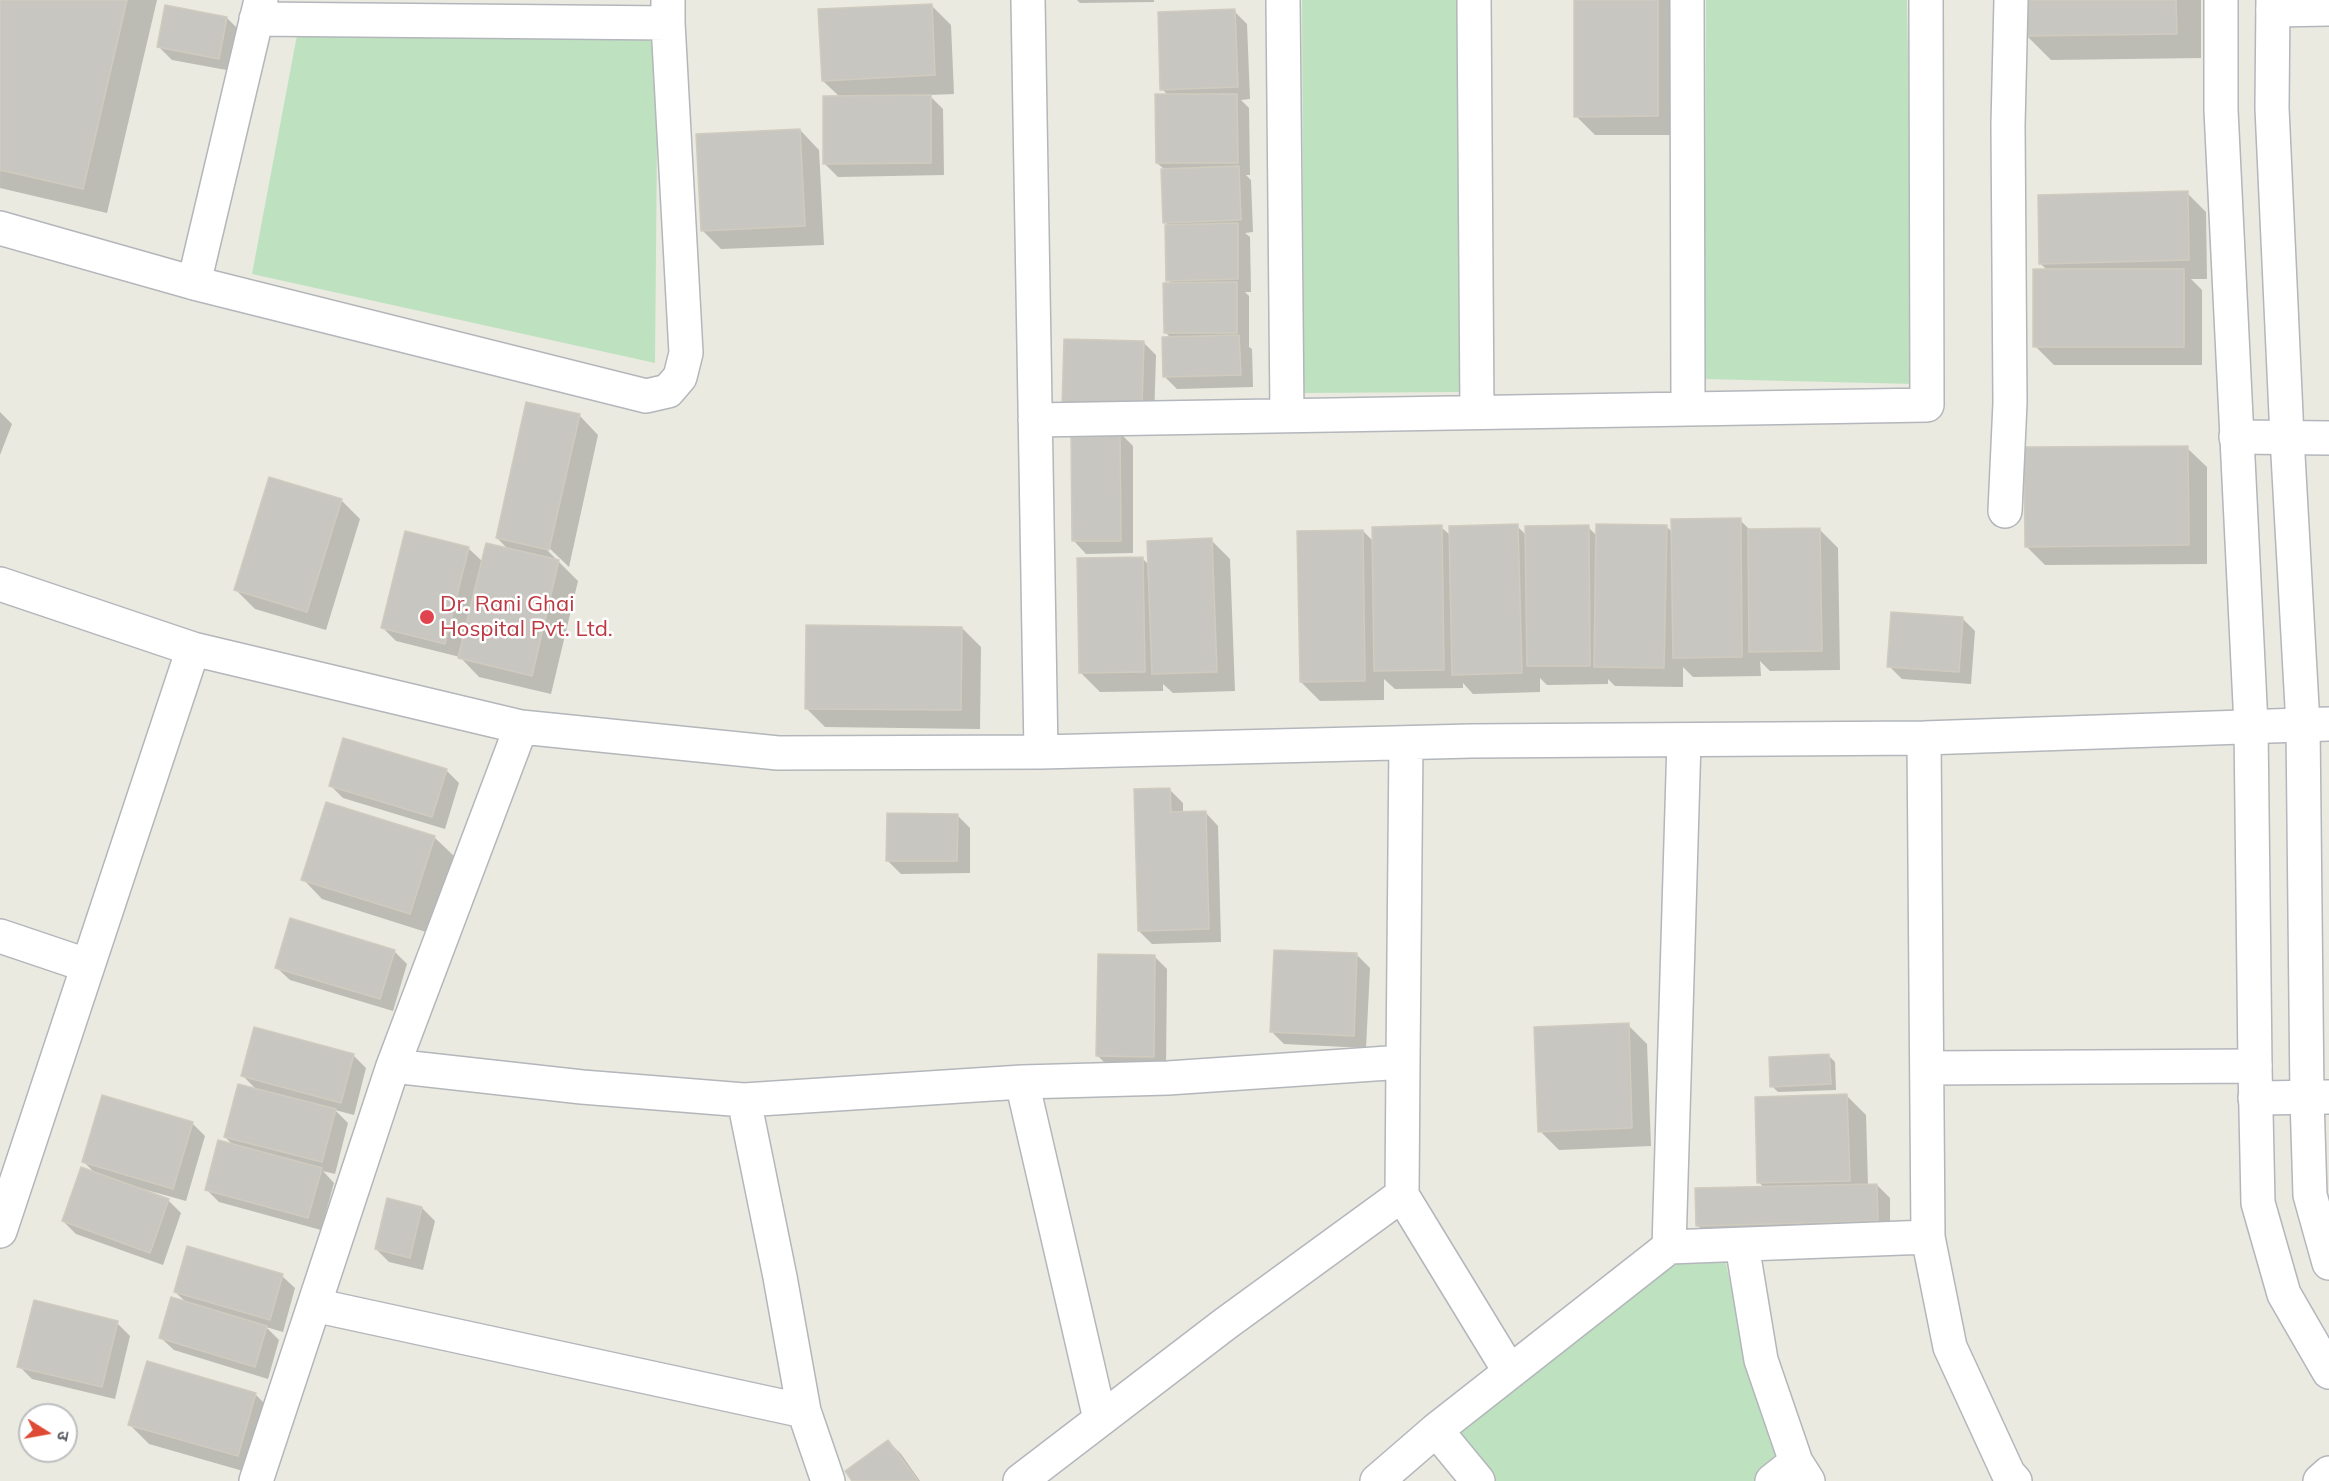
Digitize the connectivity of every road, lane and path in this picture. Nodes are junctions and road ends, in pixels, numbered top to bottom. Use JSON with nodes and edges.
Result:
{"nodes":[{"id":1,"x":1028,"y":0,"type":"edge"},
{"id":2,"x":1283,"y":0,"type":"edge"},
{"id":3,"x":1474,"y":0,"type":"edge"},
{"id":4,"x":1687,"y":0,"type":"edge"},
{"id":5,"x":1926,"y":0,"type":"edge"},
{"id":6,"x":2011,"y":0,"type":"edge"},
{"id":7,"x":2221,"y":0,"type":"edge"},
{"id":8,"x":2273,"y":5,"type":"edge"},
{"id":9,"x":259,"y":9,"type":"edge"},
{"id":10,"x":2329,"y":9,"type":"edge"},
{"id":11,"x":668,"y":12,"type":"edge"},
{"id":12,"x":0,"y":228,"type":"edge"},
{"id":13,"x":194,"y":283,"type":"junction"},
{"id":14,"x":1688,"y":408,"type":"junction"},
{"id":15,"x":1477,"y":412,"type":"junction"},
{"id":16,"x":1287,"y":415,"type":"junction"},
{"id":17,"x":1035,"y":420,"type":"junction"},
{"id":18,"x":2236,"y":437,"type":"junction"},
{"id":19,"x":2287,"y":437,"type":"junction"},
{"id":20,"x":2329,"y":438,"type":"edge"},
{"id":21,"x":2005,"y":511,"type":"dead end"},
{"id":22,"x":0,"y":584,"type":"edge"},
{"id":23,"x":193,"y":649,"type":"junction"},
{"id":24,"x":2316,"y":724,"type":"edge"},
{"id":25,"x":2251,"y":725,"type":"junction"},
{"id":26,"x":520,"y":727,"type":"junction"},
{"id":27,"x":1924,"y":738,"type":"junction"},
{"id":28,"x":1684,"y":740,"type":"junction"},
{"id":29,"x":1406,"y":743,"type":"junction"},
{"id":30,"x":1041,"y":752,"type":"junction"},
{"id":31,"x":0,"y":936,"type":"edge"},
{"id":32,"x":86,"y":965,"type":"junction"},
{"id":33,"x":1403,"y":1062,"type":"junction"},
{"id":34,"x":393,"y":1066,"type":"junction"},
{"id":35,"x":1927,"y":1068,"type":"junction"},
{"id":36,"x":1022,"y":1082,"type":"junction"},
{"id":37,"x":2255,"y":1082,"type":"junction"},
{"id":38,"x":2318,"y":1098,"type":"edge"},
{"id":39,"x":744,"y":1100,"type":"junction"},
{"id":40,"x":1402,"y":1195,"type":"junction"},
{"id":41,"x":0,"y":1231,"type":"edge"},
{"id":42,"x":1928,"y":1237,"type":"junction"},
{"id":43,"x":1742,"y":1245,"type":"junction"},
{"id":44,"x":1669,"y":1247,"type":"junction"},
{"id":45,"x":2329,"y":1263,"type":"edge"},
{"id":46,"x":314,"y":1305,"type":"junction"},
{"id":47,"x":1510,"y":1372,"type":"junction"},
{"id":48,"x":2329,"y":1372,"type":"edge"},
{"id":49,"x":804,"y":1411,"type":"junction"},
{"id":50,"x":1100,"y":1419,"type":"junction"},
{"id":51,"x":1436,"y":1430,"type":"junction"},
{"id":52,"x":2329,"y":1473,"type":"edge"},
{"id":53,"x":1792,"y":1474,"type":"edge"},
{"id":54,"x":256,"y":1481,"type":"edge"},
{"id":55,"x":828,"y":1481,"type":"edge"},
{"id":56,"x":1020,"y":1481,"type":"edge"},
{"id":57,"x":1377,"y":1481,"type":"edge"},
{"id":58,"x":1478,"y":1481,"type":"edge"},
{"id":59,"x":2014,"y":1481,"type":"edge"},
{"id":60,"x":2319,"y":1481,"type":"edge"}],
"edges":[{"from":1,"to":17,"type":"street"},
{"from":2,"to":16,"type":"street"},
{"from":3,"to":15,"type":"street"},
{"from":4,"to":14,"type":"street"},
{"from":5,"to":14,"type":"street"},
{"from":6,"to":21,"type":"street"},
{"from":7,"to":18,"type":"street"},
{"from":8,"to":10,"type":"street"},
{"from":8,"to":19,"type":"street"},
{"from":9,"to":11,"type":"street"},
{"from":9,"to":13,"type":"street"},
{"from":11,"to":13,"type":"street"},
{"from":12,"to":13,"type":"street"},
{"from":14,"to":15,"type":"street"},
{"from":15,"to":16,"type":"street"},
{"from":16,"to":17,"type":"street"},
{"from":17,"to":30,"type":"street"},
{"from":18,"to":19,"type":"street"},
{"from":18,"to":25,"type":"street"},
{"from":19,"to":20,"type":"street"},
{"from":19,"to":24,"type":"street"},
{"from":22,"to":23,"type":"street"},
{"from":23,"to":26,"type":"street"},
{"from":23,"to":32,"type":"street"},
{"from":24,"to":25,"type":"street"},
{"from":24,"to":38,"type":"street"},
{"from":25,"to":27,"type":"street"},
{"from":25,"to":37,"type":"street"},
{"from":26,"to":30,"type":"street"},
{"from":26,"to":34,"type":"street"},
{"from":27,"to":28,"type":"street"},
{"from":27,"to":35,"type":"street"},
{"from":28,"to":29,"type":"street"},
{"from":28,"to":44,"type":"street"},
{"from":29,"to":30,"type":"street"},
{"from":29,"to":33,"type":"street"},
{"from":31,"to":32,"type":"street"},
{"from":32,"to":41,"type":"street"},
{"from":33,"to":36,"type":"street"},
{"from":33,"to":40,"type":"street"},
{"from":34,"to":39,"type":"street"},
{"from":34,"to":46,"type":"street"},
{"from":35,"to":37,"type":"street"},
{"from":35,"to":42,"type":"street"},
{"from":36,"to":39,"type":"street"},
{"from":36,"to":50,"type":"street"},
{"from":37,"to":38,"type":"street"},
{"from":37,"to":48,"type":"street"},
{"from":38,"to":45,"type":"street"},
{"from":39,"to":49,"type":"street"},
{"from":40,"to":47,"type":"street"},
{"from":40,"to":50,"type":"street"},
{"from":42,"to":43,"type":"street"},
{"from":42,"to":59,"type":"street"},
{"from":43,"to":44,"type":"street"},
{"from":43,"to":53,"type":"street"},
{"from":44,"to":47,"type":"street"},
{"from":46,"to":49,"type":"street"},
{"from":46,"to":54,"type":"street"},
{"from":47,"to":51,"type":"street"},
{"from":49,"to":55,"type":"street"},
{"from":50,"to":56,"type":"street"},
{"from":51,"to":57,"type":"street"},
{"from":51,"to":58,"type":"street"},
{"from":52,"to":60,"type":"street"}]}
